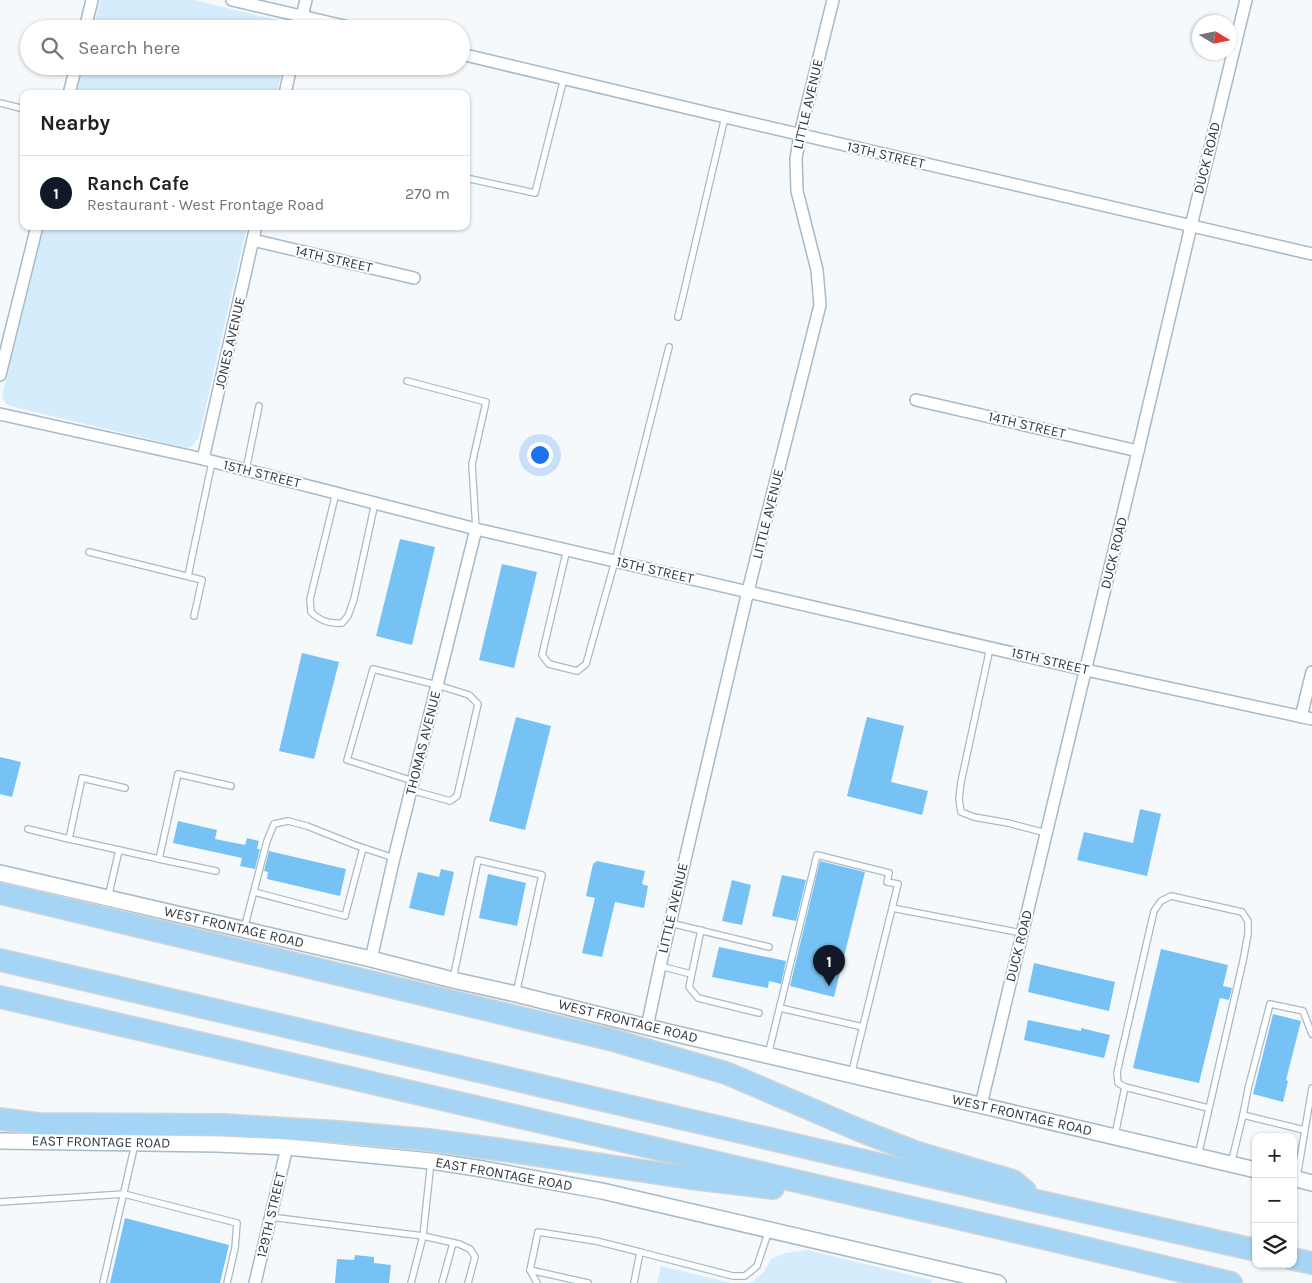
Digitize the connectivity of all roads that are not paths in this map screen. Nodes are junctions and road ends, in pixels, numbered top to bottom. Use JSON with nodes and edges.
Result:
{"nodes":[{"id":1,"x":92,"y":0,"type":"edge"},
{"id":2,"x":232,"y":0,"type":"edge"},
{"id":3,"x":306,"y":0,"type":"edge"},
{"id":4,"x":833,"y":0,"type":"edge"},
{"id":5,"x":1246,"y":0,"type":"edge"},
{"id":6,"x":302,"y":16,"type":"junction"},
{"id":7,"x":87,"y":20,"type":"edge"},
{"id":8,"x":301,"y":20,"type":"edge"},
{"id":9,"x":319,"y":20,"type":"edge"},
{"id":10,"x":470,"y":56,"type":"edge"},
{"id":11,"x":74,"y":75,"type":"edge"},
{"id":12,"x":289,"y":75,"type":"edge"},
{"id":13,"x":564,"y":78,"type":"junction"},
{"id":14,"x":70,"y":90,"type":"edge"},
{"id":15,"x":286,"y":90,"type":"edge"},
{"id":16,"x":0,"y":103,"type":"edge"},
{"id":17,"x":20,"y":108,"type":"edge"},
{"id":18,"x":725,"y":117,"type":"junction"},
{"id":19,"x":800,"y":134,"type":"junction"},
{"id":20,"x":470,"y":179,"type":"edge"},
{"id":21,"x":1191,"y":226,"type":"junction"},
{"id":22,"x":36,"y":230,"type":"edge"},
{"id":23,"x":255,"y":230,"type":"edge"},
{"id":24,"x":253,"y":240,"type":"junction"},
{"id":25,"x":1312,"y":254,"type":"edge"},
{"id":26,"x":414,"y":278,"type":"dead end"},
{"id":27,"x":678,"y":317,"type":"dead end"},
{"id":28,"x":5,"y":337,"type":"edge"},
{"id":29,"x":669,"y":347,"type":"dead end"},
{"id":30,"x":0,"y":375,"type":"edge"},
{"id":31,"x":407,"y":381,"type":"dead end"},
{"id":32,"x":916,"y":400,"type":"dead end"},
{"id":33,"x":259,"y":406,"type":"dead end"},
{"id":34,"x":0,"y":414,"type":"edge"},
{"id":35,"x":1138,"y":451,"type":"junction"},
{"id":36,"x":207,"y":461,"type":"junction"},
{"id":37,"x":246,"y":470,"type":"junction"},
{"id":38,"x":336,"y":493,"type":"junction"},
{"id":39,"x":375,"y":503,"type":"junction"},
{"id":40,"x":476,"y":528,"type":"junction"},
{"id":41,"x":567,"y":549,"type":"junction"},
{"id":42,"x":89,"y":552,"type":"dead end"},
{"id":43,"x":615,"y":560,"type":"junction"},
{"id":44,"x":188,"y":576,"type":"junction"},
{"id":45,"x":748,"y":591,"type":"junction"},
{"id":46,"x":194,"y":616,"type":"dead end"},
{"id":47,"x":990,"y":648,"type":"junction"},
{"id":48,"x":1086,"y":670,"type":"junction"},
{"id":49,"x":1312,"y":672,"type":"edge"},
{"id":50,"x":437,"y":685,"type":"junction"},
{"id":51,"x":1307,"y":718,"type":"edge"},
{"id":52,"x":231,"y":786,"type":"dead end"},
{"id":53,"x":412,"y":786,"type":"junction"},
{"id":54,"x":125,"y":788,"type":"dead end"},
{"id":55,"x":28,"y":829,"type":"dead end"},
{"id":56,"x":1046,"y":833,"type":"junction"},
{"id":57,"x":69,"y":838,"type":"junction"},
{"id":58,"x":363,"y":848,"type":"junction"},
{"id":59,"x":119,"y":850,"type":"junction"},
{"id":60,"x":394,"y":858,"type":"junction"},
{"id":61,"x":159,"y":859,"type":"junction"},
{"id":62,"x":216,"y":871,"type":"dead end"},
{"id":63,"x":0,"y":873,"type":"edge"},
{"id":64,"x":254,"y":892,"type":"junction"},
{"id":65,"x":0,"y":893,"type":"edge"},
{"id":66,"x":108,"y":898,"type":"junction"},
{"id":67,"x":892,"y":908,"type":"junction"},
{"id":68,"x":670,"y":923,"type":"junction"},
{"id":69,"x":244,"y":929,"type":"junction"},
{"id":70,"x":701,"y":930,"type":"junction"},
{"id":71,"x":1022,"y":933,"type":"junction"},
{"id":72,"x":769,"y":947,"type":"dead end"},
{"id":73,"x":371,"y":959,"type":"junction"},
{"id":74,"x":0,"y":960,"type":"edge"},
{"id":75,"x":660,"y":966,"type":"junction"},
{"id":76,"x":691,"y":974,"type":"junction"},
{"id":77,"x":453,"y":980,"type":"junction"},
{"id":78,"x":516,"y":994,"type":"junction"},
{"id":79,"x":0,"y":997,"type":"edge"},
{"id":80,"x":780,"y":1008,"type":"junction"},
{"id":81,"x":759,"y":1012,"type":"dead end"},
{"id":82,"x":647,"y":1027,"type":"junction"},
{"id":83,"x":863,"y":1027,"type":"junction"},
{"id":84,"x":1312,"y":1034,"type":"edge"},
{"id":85,"x":768,"y":1055,"type":"junction"},
{"id":86,"x":851,"y":1075,"type":"junction"},
{"id":87,"x":1125,"y":1087,"type":"junction"},
{"id":88,"x":1312,"y":1088,"type":"edge"},
{"id":89,"x":981,"y":1105,"type":"junction"},
{"id":90,"x":1208,"y":1108,"type":"junction"},
{"id":91,"x":1244,"y":1115,"type":"junction"},
{"id":92,"x":0,"y":1119,"type":"edge"},
{"id":93,"x":1304,"y":1130,"type":"junction"},
{"id":94,"x":1115,"y":1137,"type":"junction"},
{"id":95,"x":0,"y":1141,"type":"edge"},
{"id":96,"x":136,"y":1142,"type":"junction"},
{"id":97,"x":287,"y":1147,"type":"junction"},
{"id":98,"x":1198,"y":1157,"type":"junction"},
{"id":99,"x":430,"y":1161,"type":"junction"},
{"id":100,"x":1231,"y":1164,"type":"junction"},
{"id":101,"x":1252,"y":1169,"type":"edge"},
{"id":102,"x":1295,"y":1178,"type":"edge"},
{"id":103,"x":1297,"y":1179,"type":"edge"},
{"id":104,"x":1312,"y":1183,"type":"edge"},
{"id":105,"x":838,"y":1191,"type":"junction"},
{"id":106,"x":124,"y":1194,"type":"junction"},
{"id":107,"x":1037,"y":1201,"type":"junction"},
{"id":108,"x":0,"y":1202,"type":"edge"},
{"id":109,"x":270,"y":1217,"type":"junction"},
{"id":110,"x":769,"y":1230,"type":"junction"},
{"id":111,"x":422,"y":1236,"type":"junction"},
{"id":112,"x":453,"y":1243,"type":"junction"},
{"id":113,"x":1252,"y":1249,"type":"edge"},
{"id":114,"x":640,"y":1252,"type":"junction"},
{"id":115,"x":1297,"y":1260,"type":"edge"},
{"id":116,"x":1312,"y":1263,"type":"edge"},
{"id":117,"x":530,"y":1270,"type":"junction"},
{"id":118,"x":951,"y":1278,"type":"edge"},
{"id":119,"x":103,"y":1283,"type":"edge"},
{"id":120,"x":226,"y":1283,"type":"edge"},
{"id":121,"x":255,"y":1283,"type":"edge"},
{"id":122,"x":411,"y":1283,"type":"edge"},
{"id":123,"x":442,"y":1283,"type":"edge"},
{"id":124,"x":468,"y":1283,"type":"edge"},
{"id":125,"x":537,"y":1283,"type":"edge"},
{"id":126,"x":588,"y":1283,"type":"edge"},
{"id":127,"x":634,"y":1283,"type":"edge"},
{"id":128,"x":998,"y":1283,"type":"edge"},
{"id":129,"x":1231,"y":1283,"type":"edge"}],
"edges":[{"from":1,"to":7,"type":"street"},
{"from":2,"to":6,"type":"street"},
{"from":3,"to":6,"type":"street"},
{"from":4,"to":19,"type":"street","name":"LITTLE AVENUE"},
{"from":5,"to":21,"type":"street","name":"DUCK ROAD"},
{"from":6,"to":8,"type":"street"},
{"from":6,"to":9,"type":"street"},
{"from":10,"to":13,"type":"street","name":"13TH STREET"},
{"from":11,"to":14,"type":"street"},
{"from":12,"to":15,"type":"street"},
{"from":13,"to":18,"type":"street","name":"13TH STREET"},
{"from":13,"to":20,"type":"lane"},
{"from":16,"to":17,"type":"lane"},
{"from":18,"to":19,"type":"street","name":"13TH STREET"},
{"from":18,"to":27,"type":"lane"},
{"from":19,"to":21,"type":"street","name":"13TH STREET"},
{"from":19,"to":45,"type":"street","name":"LITTLE AVENUE"},
{"from":21,"to":25,"type":"street","name":"13TH STREET"},
{"from":21,"to":35,"type":"street","name":"DUCK ROAD"},
{"from":22,"to":28,"type":"street"},
{"from":23,"to":24,"type":"street","name":"JONES AVENUE"},
{"from":24,"to":26,"type":"street","name":"14TH STREET"},
{"from":24,"to":36,"type":"street","name":"JONES AVENUE"},
{"from":28,"to":30,"type":"street"},
{"from":29,"to":43,"type":"lane"},
{"from":31,"to":40,"type":"lane"},
{"from":32,"to":35,"type":"street","name":"14TH STREET"},
{"from":33,"to":37,"type":"lane"},
{"from":34,"to":36,"type":"street","name":"15TH STREET"},
{"from":35,"to":48,"type":"street","name":"DUCK ROAD"},
{"from":36,"to":37,"type":"street","name":"15TH STREET"},
{"from":36,"to":44,"type":"lane"},
{"from":37,"to":38,"type":"street","name":"15TH STREET"},
{"from":38,"to":39,"type":"street","name":"15TH STREET"},
{"from":38,"to":39,"type":"lane"},
{"from":39,"to":40,"type":"street","name":"15TH STREET"},
{"from":40,"to":41,"type":"street","name":"15TH STREET"},
{"from":40,"to":50,"type":"street","name":"THOMAS AVENUE"},
{"from":41,"to":43,"type":"street","name":"15TH STREET"},
{"from":41,"to":43,"type":"lane"},
{"from":42,"to":44,"type":"lane"},
{"from":43,"to":45,"type":"street","name":"15TH STREET"},
{"from":44,"to":46,"type":"lane"},
{"from":45,"to":47,"type":"street","name":"15TH STREET"},
{"from":45,"to":68,"type":"street","name":"LITTLE AVENUE"},
{"from":47,"to":48,"type":"street","name":"15TH STREET"},
{"from":47,"to":56,"type":"lane"},
{"from":48,"to":51,"type":"street","name":"15TH STREET"},
{"from":48,"to":56,"type":"street","name":"DUCK ROAD"},
{"from":49,"to":51,"type":"street"},
{"from":50,"to":53,"type":"street","name":"THOMAS AVENUE"},
{"from":50,"to":53,"type":"lane"},
{"from":50,"to":53,"type":"lane"},
{"from":52,"to":61,"type":"lane"},
{"from":53,"to":60,"type":"street","name":"THOMAS AVENUE"},
{"from":54,"to":57,"type":"lane"},
{"from":55,"to":57,"type":"lane"},
{"from":56,"to":71,"type":"street","name":"DUCK ROAD"},
{"from":57,"to":59,"type":"lane"},
{"from":58,"to":60,"type":"lane"},
{"from":58,"to":64,"type":"lane"},
{"from":58,"to":64,"type":"lane"},
{"from":59,"to":61,"type":"lane"},
{"from":59,"to":66,"type":"lane"},
{"from":60,"to":73,"type":"street","name":"THOMAS AVENUE"},
{"from":61,"to":62,"type":"lane"},
{"from":63,"to":66,"type":"street","name":"WEST FRONTAGE ROAD"},
{"from":64,"to":69,"type":"lane"},
{"from":65,"to":107,"type":"highway"},
{"from":66,"to":69,"type":"street","name":"WEST FRONTAGE ROAD"},
{"from":67,"to":71,"type":"lane"},
{"from":67,"to":80,"type":"lane"},
{"from":67,"to":83,"type":"lane"},
{"from":68,"to":70,"type":"lane"},
{"from":68,"to":75,"type":"street","name":"LITTLE AVENUE"},
{"from":69,"to":73,"type":"street","name":"WEST FRONTAGE ROAD"},
{"from":70,"to":72,"type":"lane"},
{"from":70,"to":76,"type":"lane"},
{"from":71,"to":89,"type":"street","name":"DUCK ROAD"},
{"from":73,"to":77,"type":"street","name":"WEST FRONTAGE ROAD"},
{"from":74,"to":107,"type":"highway"},
{"from":75,"to":76,"type":"lane"},
{"from":75,"to":82,"type":"street","name":"LITTLE AVENUE"},
{"from":76,"to":81,"type":"lane"},
{"from":77,"to":78,"type":"street","name":"WEST FRONTAGE ROAD"},
{"from":77,"to":78,"type":"lane"},
{"from":78,"to":82,"type":"street","name":"WEST FRONTAGE ROAD"},
{"from":79,"to":105,"type":"highway"},
{"from":80,"to":83,"type":"lane"},
{"from":80,"to":85,"type":"lane"},
{"from":82,"to":85,"type":"street","name":"WEST FRONTAGE ROAD"},
{"from":83,"to":86,"type":"lane"},
{"from":84,"to":91,"type":"lane"},
{"from":85,"to":86,"type":"street","name":"WEST FRONTAGE ROAD"},
{"from":86,"to":89,"type":"street","name":"WEST FRONTAGE ROAD"},
{"from":87,"to":90,"type":"lane"},
{"from":87,"to":90,"type":"lane"},
{"from":87,"to":94,"type":"lane"},
{"from":88,"to":93,"type":"lane"},
{"from":89,"to":94,"type":"street","name":"WEST FRONTAGE ROAD"},
{"from":90,"to":98,"type":"lane"},
{"from":91,"to":93,"type":"lane"},
{"from":91,"to":100,"type":"lane"},
{"from":92,"to":105,"type":"highway"},
{"from":93,"to":102,"type":"lane"},
{"from":94,"to":98,"type":"street","name":"WEST FRONTAGE ROAD"},
{"from":95,"to":96,"type":"street","name":"EAST FRONTAGE ROAD"},
{"from":96,"to":97,"type":"street","name":"EAST FRONTAGE ROAD"},
{"from":96,"to":106,"type":"lane"},
{"from":97,"to":99,"type":"street","name":"EAST FRONTAGE ROAD"},
{"from":97,"to":109,"type":"street","name":"129TH STREET"},
{"from":98,"to":100,"type":"street","name":"WEST FRONTAGE ROAD"},
{"from":99,"to":110,"type":"street","name":"EAST FRONTAGE ROAD"},
{"from":99,"to":111,"type":"lane"},
{"from":100,"to":101,"type":"street","name":"WEST FRONTAGE ROAD"},
{"from":103,"to":104,"type":"street"},
{"from":105,"to":129,"type":"highway"},
{"from":106,"to":108,"type":"lane"},
{"from":106,"to":119,"type":"lane"},
{"from":106,"to":120,"type":"lane"},
{"from":107,"to":113,"type":"highway"},
{"from":109,"to":111,"type":"lane"},
{"from":109,"to":121,"type":"street","name":"129TH STREET"},
{"from":110,"to":114,"type":"lane"},
{"from":110,"to":118,"type":"street","name":"EAST FRONTAGE ROAD"},
{"from":111,"to":112,"type":"lane"},
{"from":111,"to":122,"type":"lane"},
{"from":112,"to":123,"type":"lane"},
{"from":112,"to":124,"type":"lane"},
{"from":114,"to":117,"type":"lane"},
{"from":114,"to":127,"type":"lane"},
{"from":115,"to":116,"type":"highway"},
{"from":117,"to":125,"type":"lane"},
{"from":117,"to":126,"type":"lane"},
{"from":118,"to":128,"type":"street","name":"EAST FRONTAGE ROAD"}]}
